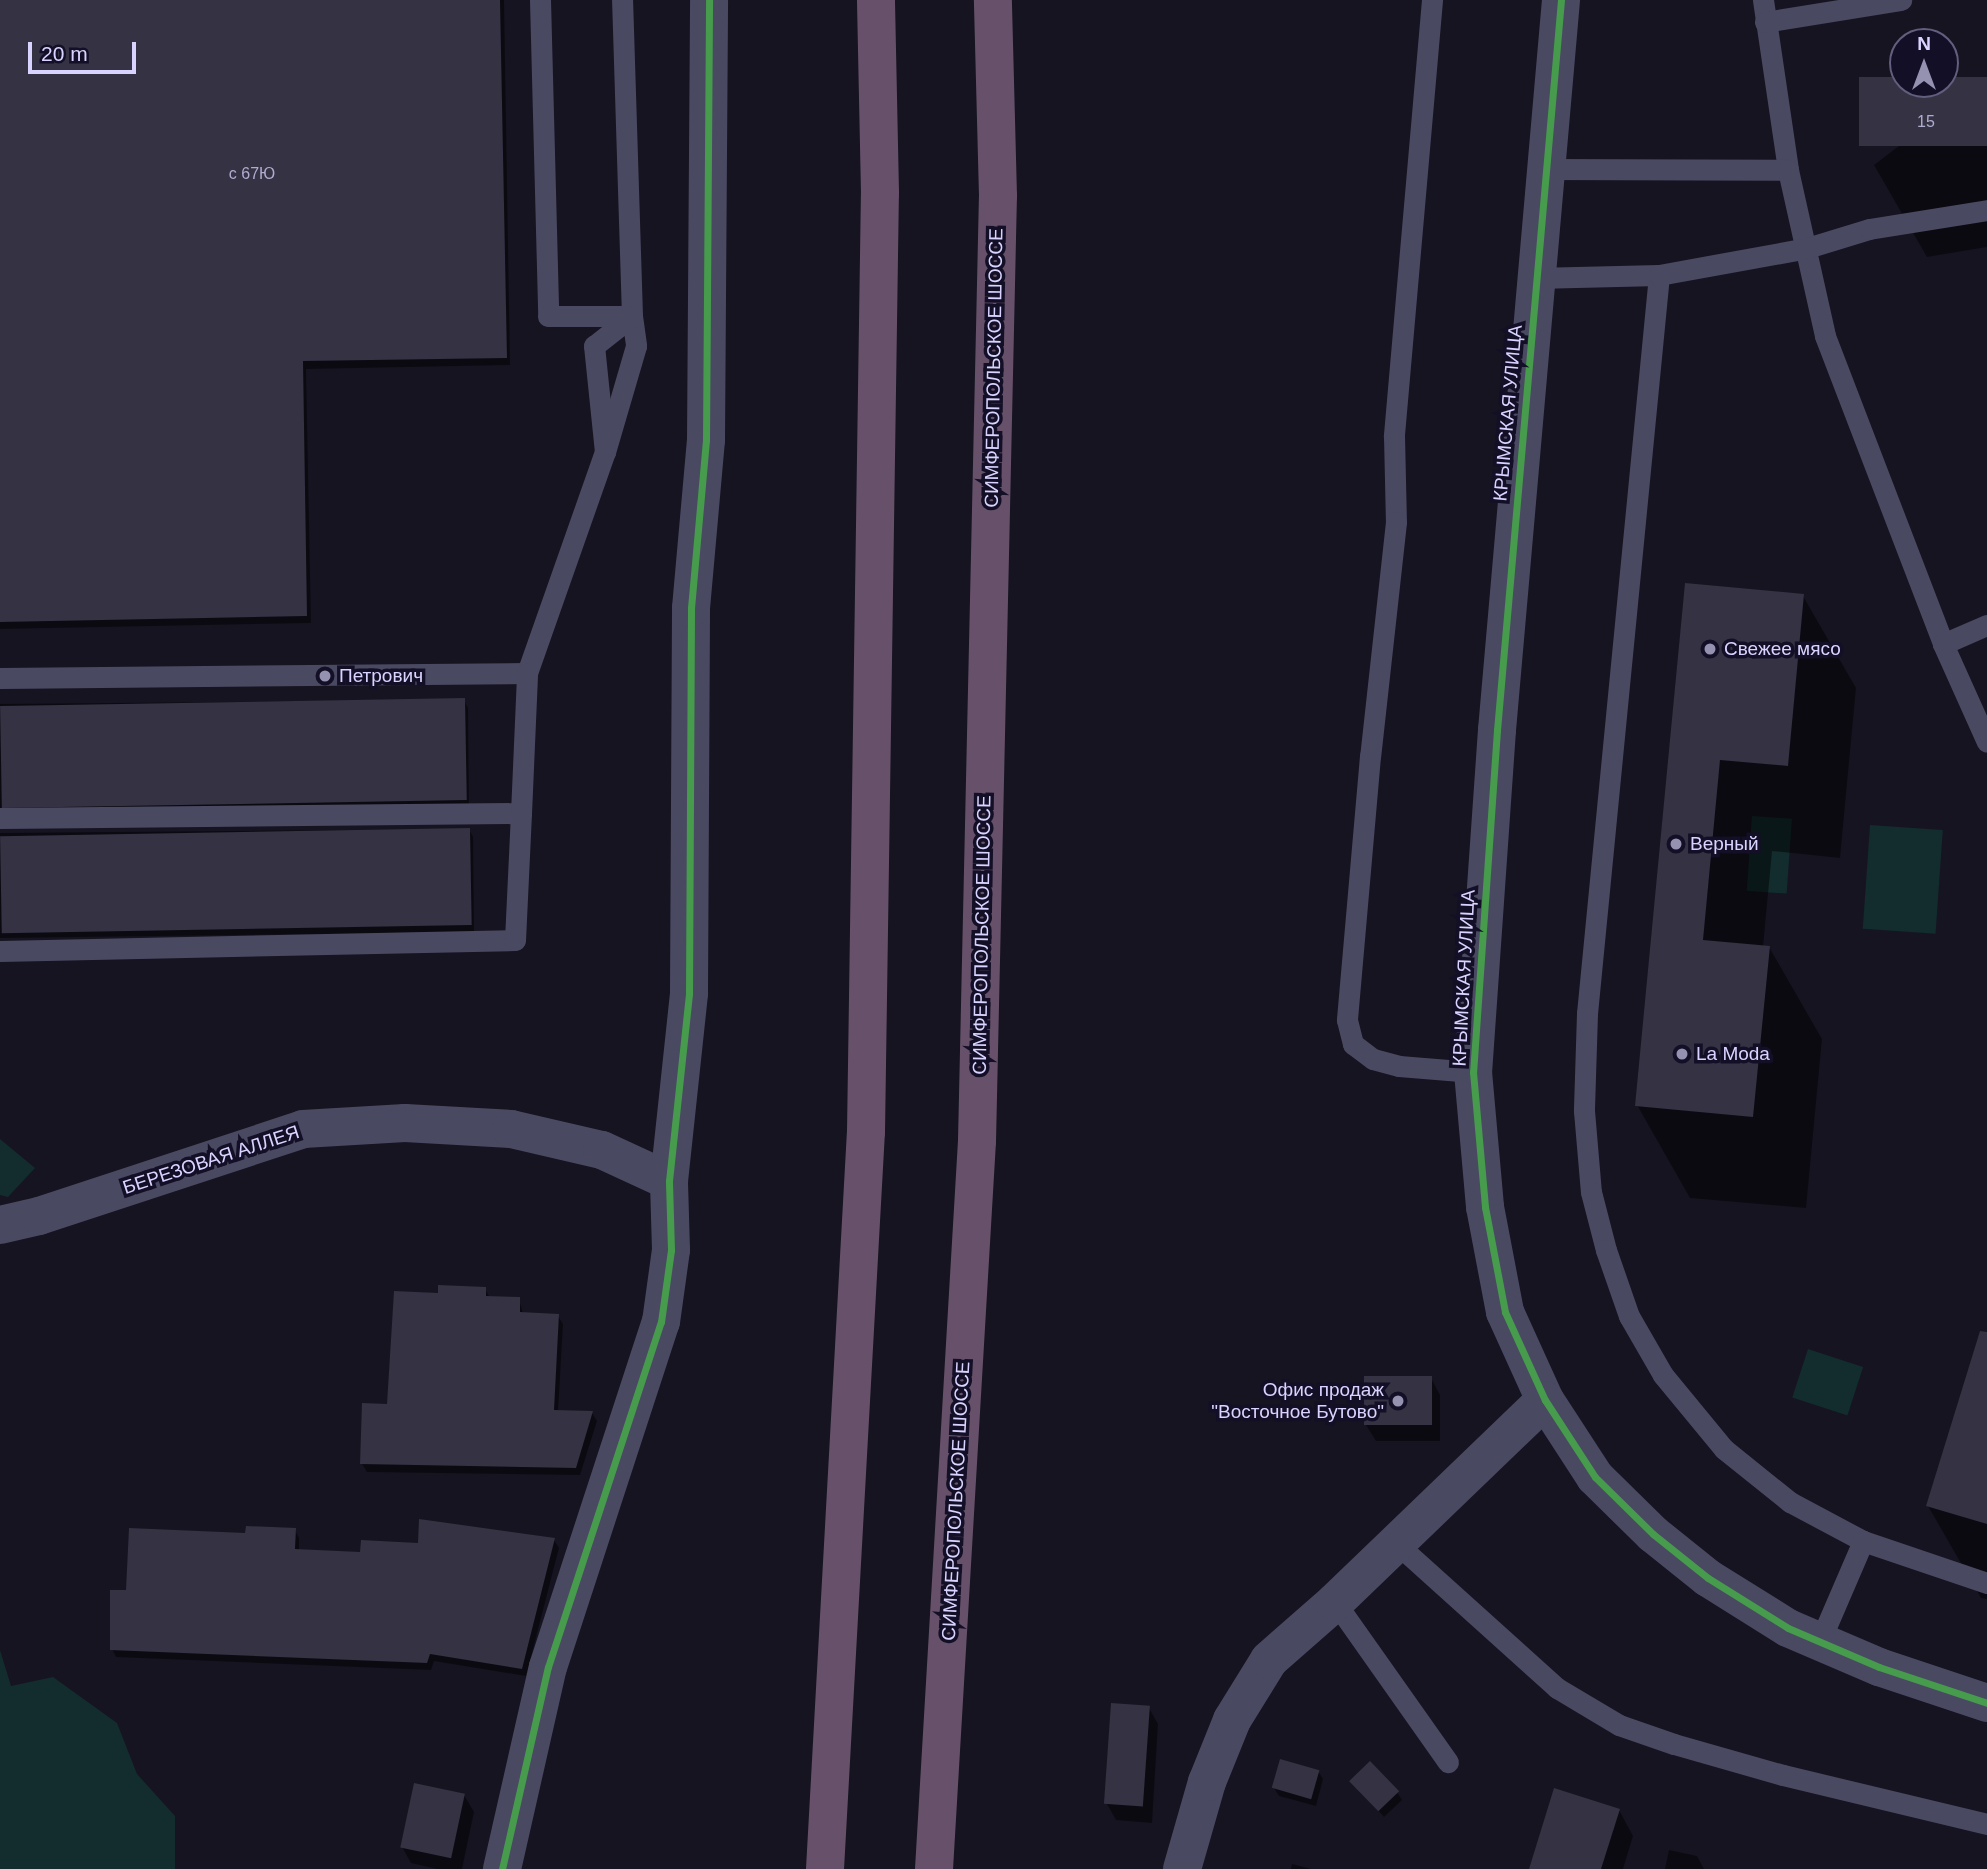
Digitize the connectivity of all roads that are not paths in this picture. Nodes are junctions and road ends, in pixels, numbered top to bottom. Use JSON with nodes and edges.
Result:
{"nodes":[{"id":1,"x":540,"y":0,"type":"edge"},
{"id":2,"x":621,"y":0,"type":"edge"},
{"id":3,"x":709,"y":0,"type":"edge"},
{"id":4,"x":876,"y":0,"type":"edge"},
{"id":5,"x":993,"y":0,"type":"edge"},
{"id":6,"x":1432,"y":0,"type":"edge"},
{"id":7,"x":1560,"y":0,"type":"edge"},
{"id":8,"x":1763,"y":0,"type":"edge"},
{"id":9,"x":1901,"y":0,"type":"edge"},
{"id":10,"x":1765,"y":22,"type":"junction"},
{"id":11,"x":1545,"y":169,"type":"junction"},
{"id":12,"x":1787,"y":170,"type":"junction"},
{"id":13,"x":1987,"y":210,"type":"edge"},
{"id":14,"x":1807,"y":248,"type":"junction"},
{"id":15,"x":1659,"y":275,"type":"junction"},
{"id":16,"x":1535,"y":278,"type":"junction"},
{"id":17,"x":632,"y":316,"type":"junction"},
{"id":18,"x":605,"y":452,"type":"junction"},
{"id":19,"x":1987,"y":625,"type":"edge"},
{"id":20,"x":1943,"y":644,"type":"junction"},
{"id":21,"x":527,"y":673,"type":"junction"},
{"id":22,"x":0,"y":678,"type":"edge"},
{"id":23,"x":1987,"y":742,"type":"edge"},
{"id":24,"x":521,"y":813,"type":"junction"},
{"id":25,"x":0,"y":818,"type":"edge"},
{"id":26,"x":0,"y":951,"type":"edge"},
{"id":27,"x":1473,"y":1072,"type":"junction"},
{"id":28,"x":669,"y":1181,"type":"junction"},
{"id":29,"x":0,"y":1225,"type":"edge"},
{"id":30,"x":1545,"y":1401,"type":"junction"},
{"id":31,"x":1863,"y":1541,"type":"junction"},
{"id":32,"x":1396,"y":1543,"type":"junction"},
{"id":33,"x":1987,"y":1583,"type":"edge"},
{"id":34,"x":1335,"y":1602,"type":"junction"},
{"id":35,"x":1820,"y":1641,"type":"junction"},
{"id":36,"x":1987,"y":1703,"type":"edge"},
{"id":37,"x":1448,"y":1762,"type":"dead end"},
{"id":38,"x":1987,"y":1824,"type":"edge"},
{"id":39,"x":502,"y":1869,"type":"edge"},
{"id":40,"x":825,"y":1869,"type":"edge"},
{"id":41,"x":934,"y":1869,"type":"edge"},
{"id":42,"x":1182,"y":1869,"type":"edge"}],
"edges":[{"from":1,"to":17,"type":"lane"},
{"from":2,"to":17,"type":"lane"},
{"from":3,"to":28,"type":"street"},
{"from":4,"to":40,"type":"highway"},
{"from":5,"to":41,"type":"highway","name":"СИМФЕРОПОЛЬСКОЕ ШОССЕ"},
{"from":6,"to":27,"type":"lane"},
{"from":7,"to":11,"type":"street","name":"КРЫМСКАЯ УЛИЦА"},
{"from":8,"to":10,"type":"lane"},
{"from":9,"to":10,"type":"lane"},
{"from":10,"to":12,"type":"lane"},
{"from":11,"to":12,"type":"lane"},
{"from":11,"to":16,"type":"street","name":"КРЫМСКАЯ УЛИЦА"},
{"from":12,"to":14,"type":"lane"},
{"from":13,"to":14,"type":"lane"},
{"from":14,"to":15,"type":"lane"},
{"from":14,"to":20,"type":"lane"},
{"from":15,"to":16,"type":"lane"},
{"from":15,"to":31,"type":"lane"},
{"from":16,"to":27,"type":"street","name":"КРЫМСКАЯ УЛИЦА"},
{"from":17,"to":18,"type":"lane"},
{"from":17,"to":18,"type":"lane"},
{"from":18,"to":21,"type":"lane"},
{"from":19,"to":20,"type":"lane"},
{"from":20,"to":23,"type":"lane"},
{"from":21,"to":22,"type":"lane"},
{"from":21,"to":24,"type":"lane"},
{"from":24,"to":25,"type":"lane"},
{"from":24,"to":26,"type":"lane"},
{"from":27,"to":30,"type":"street","name":"КРЫМСКАЯ УЛИЦА"},
{"from":28,"to":29,"type":"street","name":"БЕРЕЗОВАЯ АЛЛЕЯ"},
{"from":28,"to":39,"type":"street"},
{"from":30,"to":32,"type":"street"},
{"from":30,"to":35,"type":"street","name":"КРЫМСКАЯ УЛИЦА"},
{"from":31,"to":33,"type":"lane"},
{"from":31,"to":35,"type":"lane"},
{"from":32,"to":34,"type":"street"},
{"from":32,"to":38,"type":"lane"},
{"from":34,"to":37,"type":"lane"},
{"from":34,"to":42,"type":"street"},
{"from":35,"to":36,"type":"street","name":"КРЫМСКАЯ УЛИЦА"}]}
